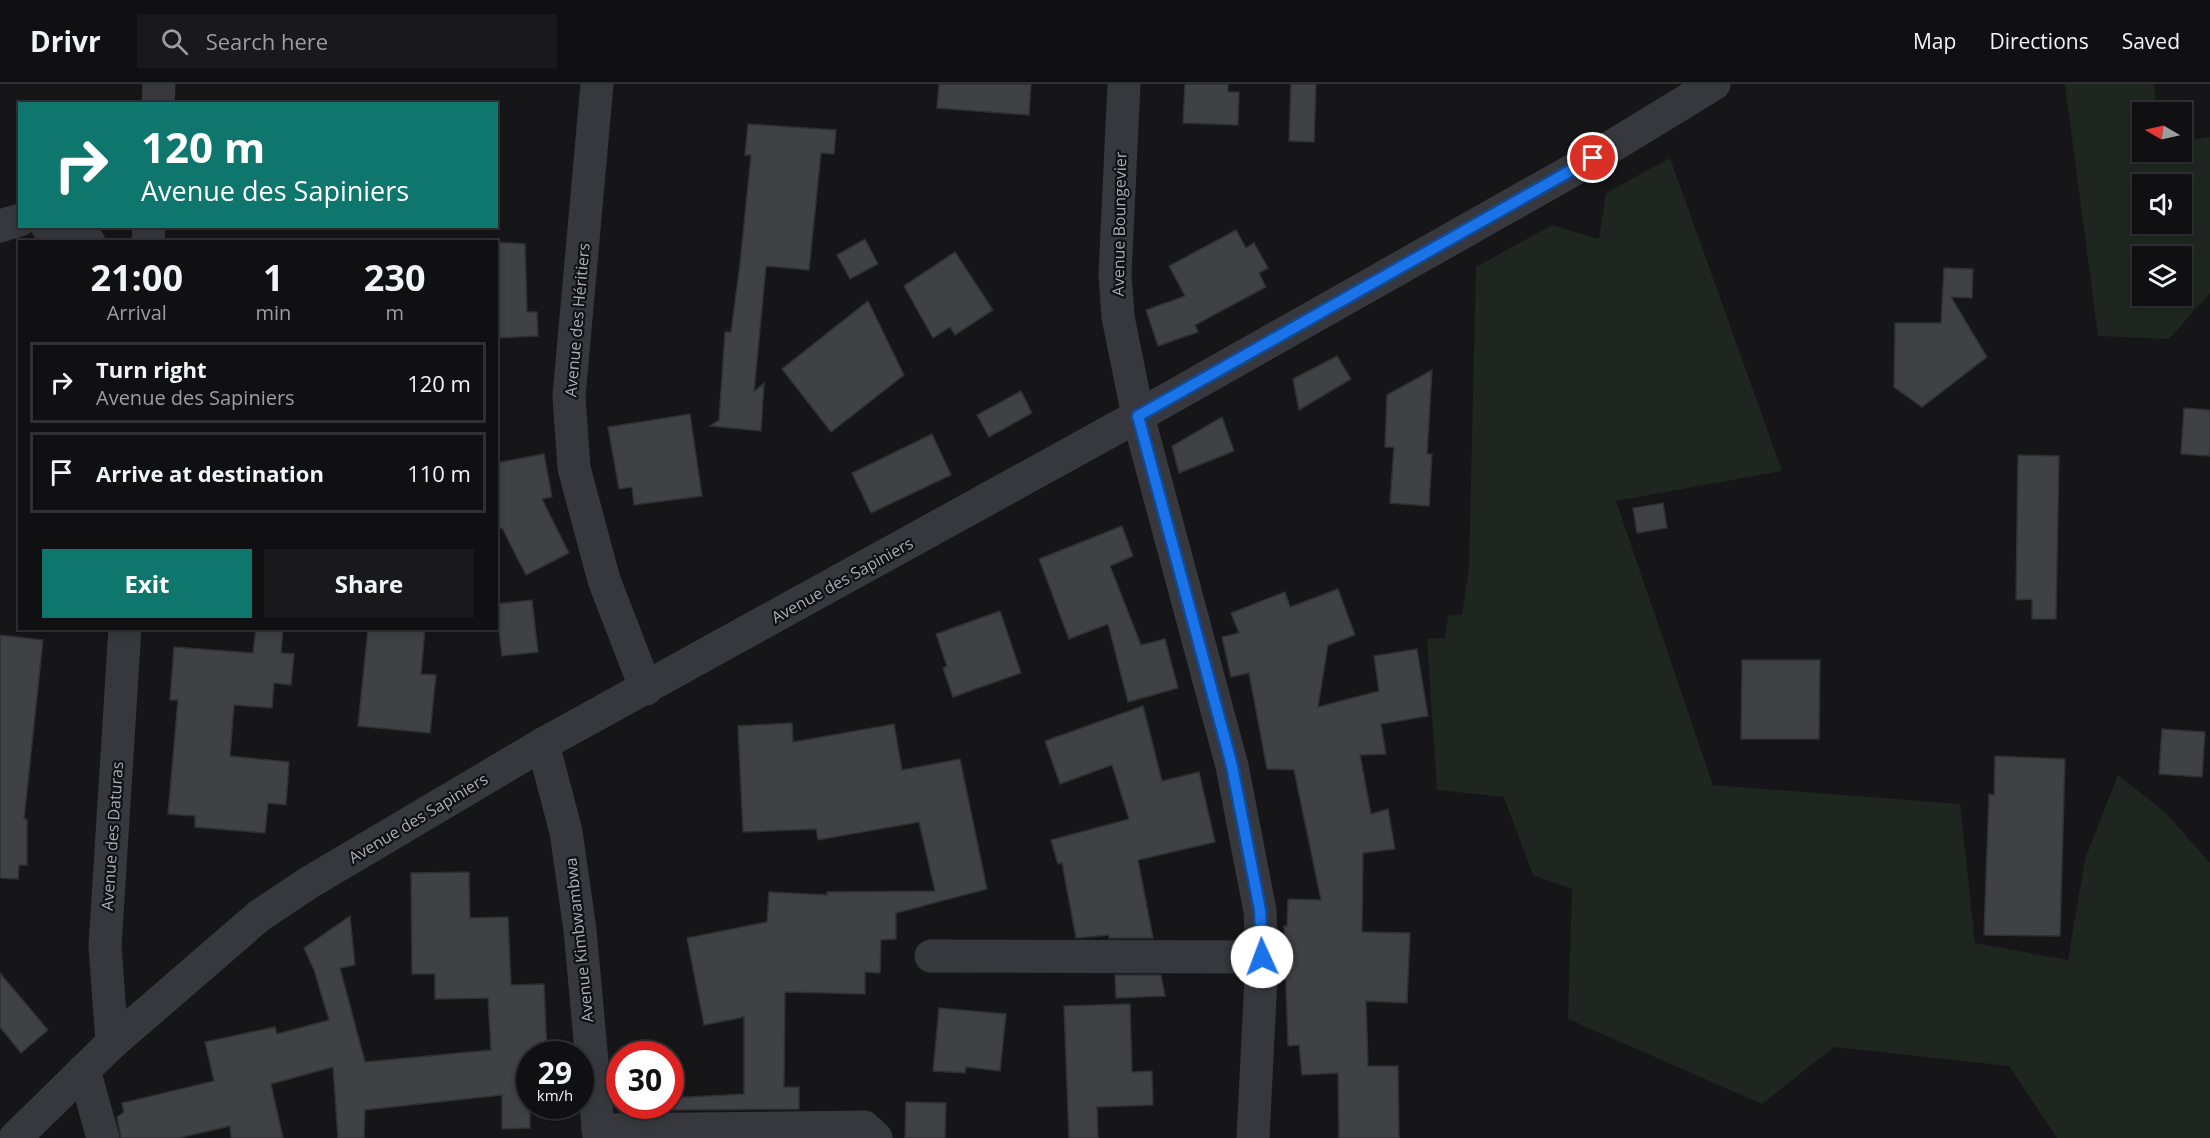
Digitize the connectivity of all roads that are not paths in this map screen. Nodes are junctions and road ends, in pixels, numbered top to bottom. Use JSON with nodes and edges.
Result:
{"nodes":[{"id":1,"x":159,"y":84,"type":"edge"},
{"id":2,"x":597,"y":84,"type":"edge"},
{"id":3,"x":1124,"y":84,"type":"edge"},
{"id":4,"x":1714,"y":84,"type":"edge"},
{"id":5,"x":158,"y":102,"type":"edge"},
{"id":6,"x":18,"y":221,"type":"edge"},
{"id":7,"x":0,"y":226,"type":"edge"},
{"id":8,"x":52,"y":228,"type":"edge"},
{"id":9,"x":84,"y":240,"type":"edge"},
{"id":10,"x":1138,"y":416,"type":"junction"},
{"id":11,"x":125,"y":630,"type":"edge"},
{"id":12,"x":646,"y":689,"type":"junction"},
{"id":13,"x":543,"y":744,"type":"junction"},
{"id":14,"x":931,"y":956,"type":"dead end"},
{"id":15,"x":1262,"y":957,"type":"junction"},
{"id":16,"x":112,"y":1043,"type":"junction"},
{"id":17,"x":84,"y":1070,"type":"junction"},
{"id":18,"x":599,"y":1134,"type":"edge"},
{"id":19,"x":15,"y":1138,"type":"edge"},
{"id":20,"x":103,"y":1138,"type":"edge"},
{"id":21,"x":876,"y":1138,"type":"edge"},
{"id":22,"x":1252,"y":1138,"type":"edge"}],
"edges":[{"from":1,"to":5,"type":"street"},
{"from":2,"to":12,"type":"street","name":"Avenue des Héritiers"},
{"from":3,"to":10,"type":"street","name":"Avenue Boungevier"},
{"from":4,"to":10,"type":"street","name":"Avenue des Sapiniers"},
{"from":6,"to":7,"type":"street"},
{"from":8,"to":9,"type":"street"},
{"from":10,"to":12,"type":"street","name":"Avenue des Sapiniers"},
{"from":10,"to":15,"type":"street","name":"Avenue Boungevier"},
{"from":11,"to":16,"type":"street","name":"Avenue des Daturas"},
{"from":12,"to":13,"type":"street","name":"Avenue des Sapiniers"},
{"from":13,"to":16,"type":"street","name":"Avenue des Sapiniers"},
{"from":13,"to":18,"type":"street","name":"Avenue Kimbwambwa"},
{"from":14,"to":15,"type":"street"},
{"from":15,"to":22,"type":"street","name":"Avenue Boungevier"},
{"from":16,"to":17,"type":"street","name":"Avenue des Sapiniers"},
{"from":17,"to":19,"type":"street","name":"Avenue des Sapiniers"},
{"from":17,"to":20,"type":"street"},
{"from":18,"to":21,"type":"street"}]}
